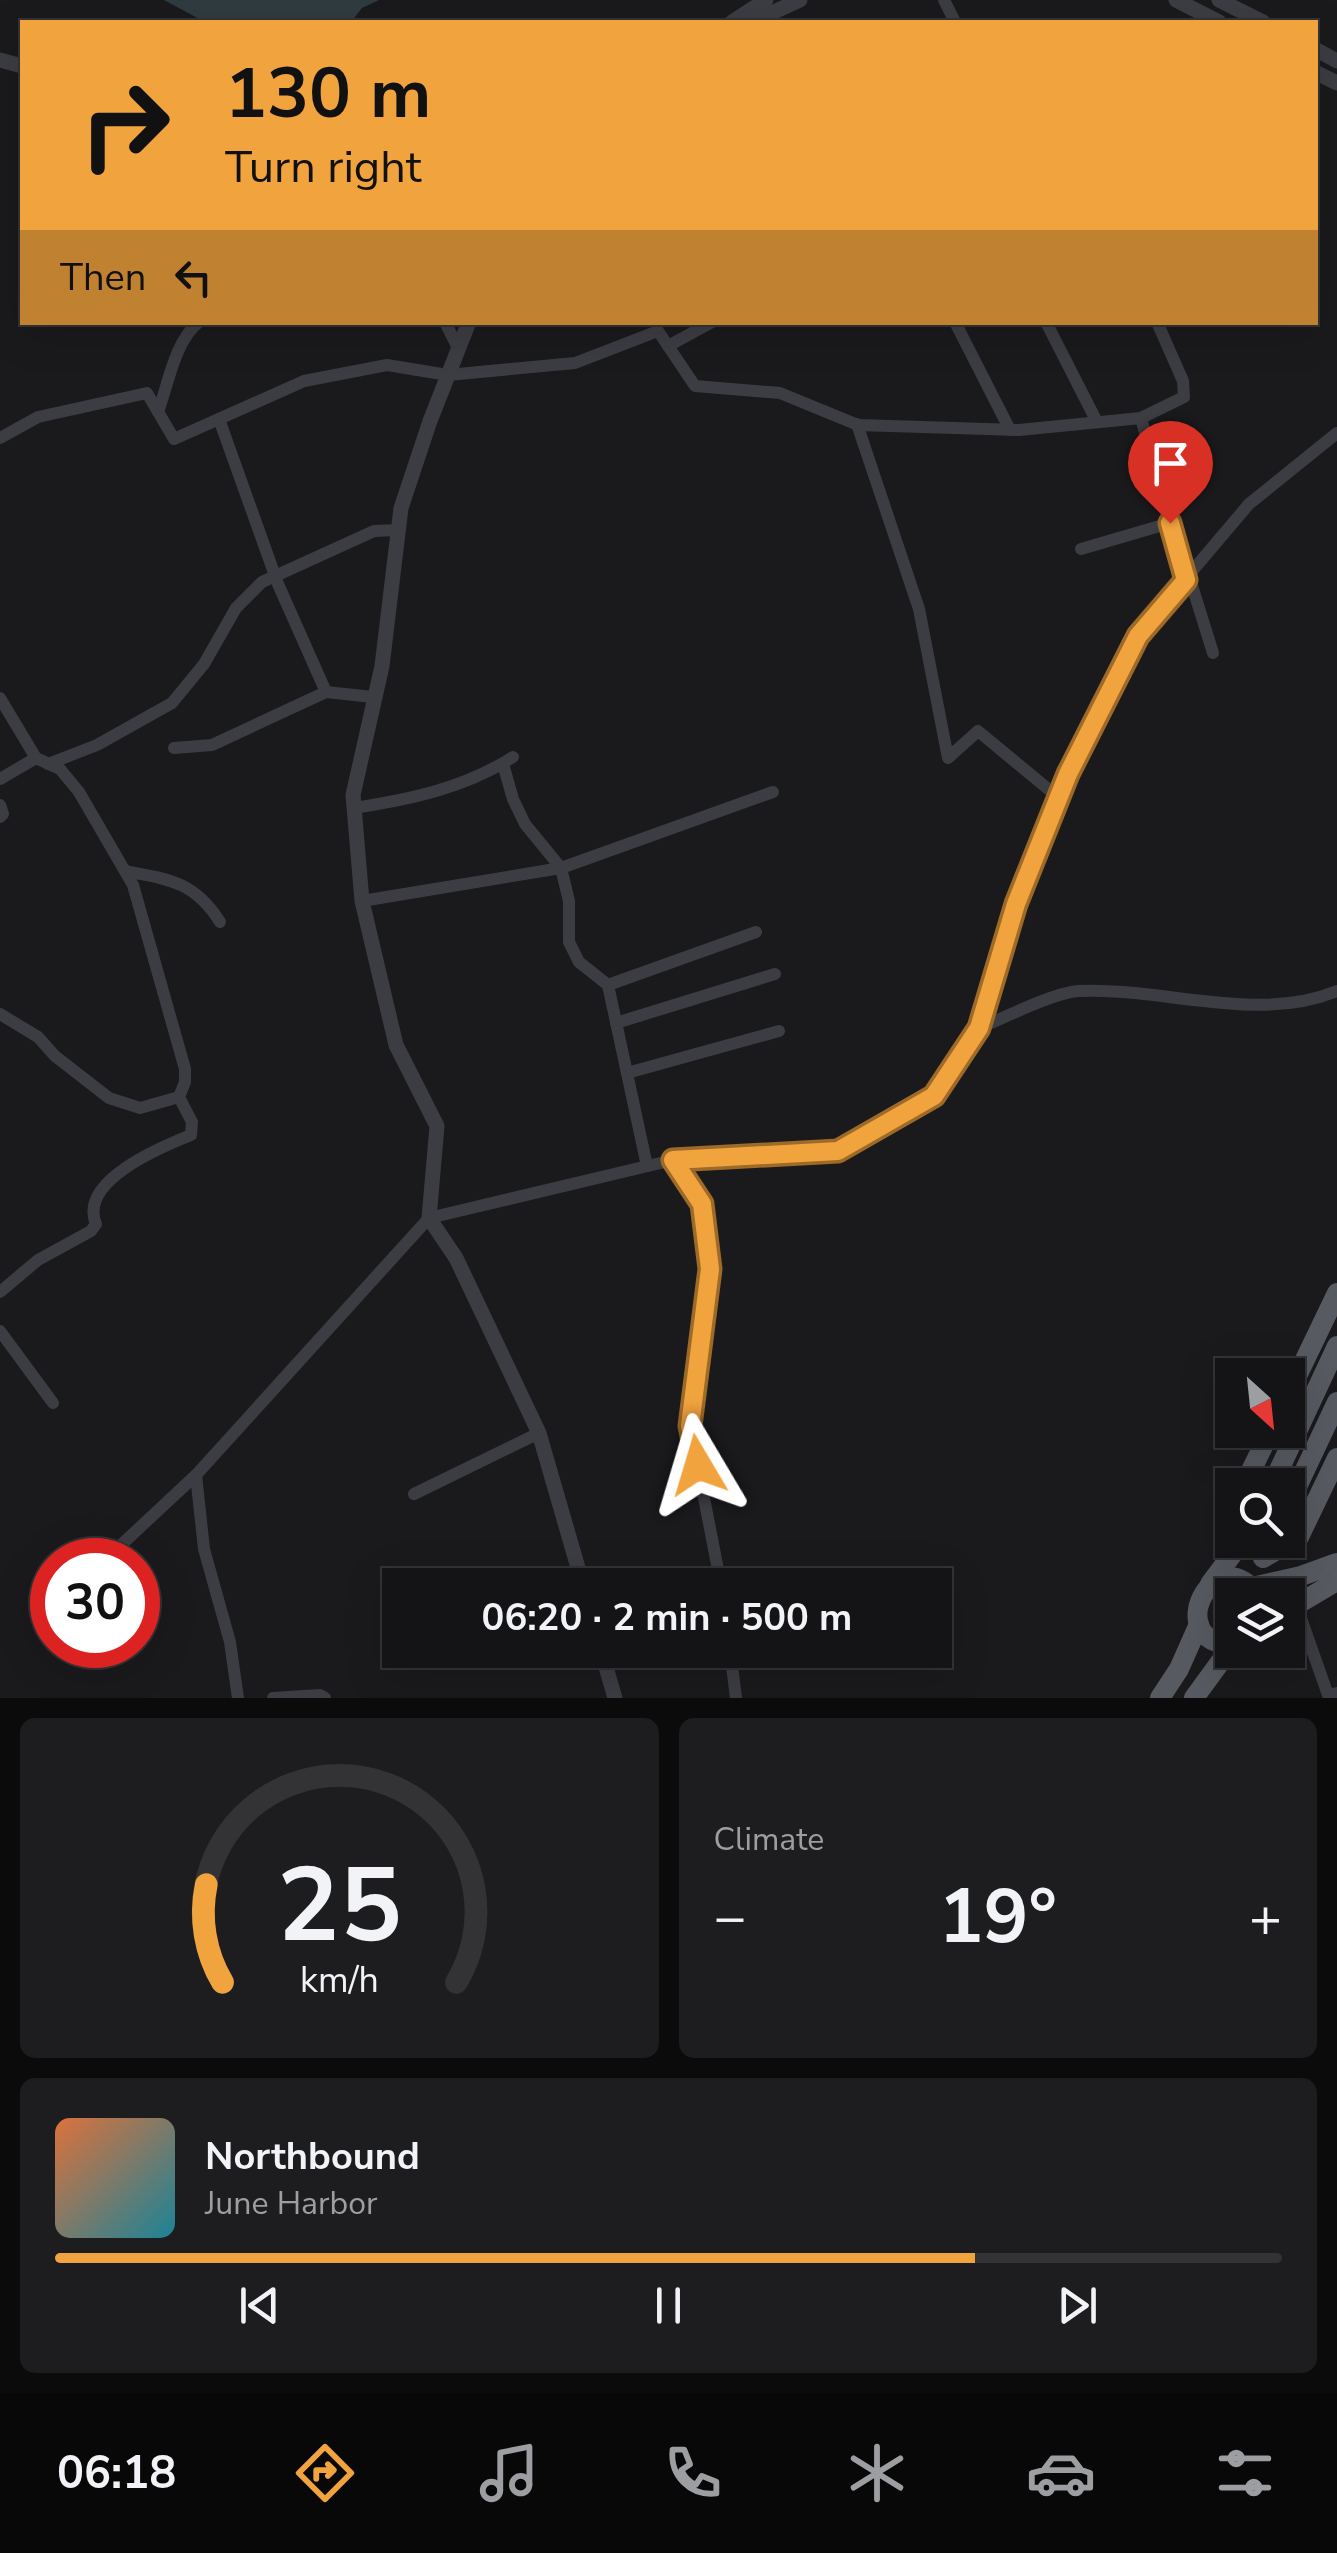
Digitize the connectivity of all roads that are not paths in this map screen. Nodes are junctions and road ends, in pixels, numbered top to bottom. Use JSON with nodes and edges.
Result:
{"nodes":[{"id":1,"x":766,"y":0,"type":"edge"},
{"id":2,"x":800,"y":0,"type":"edge"},
{"id":3,"x":1176,"y":0,"type":"edge"},
{"id":4,"x":1219,"y":0,"type":"edge"},
{"id":5,"x":735,"y":20,"type":"edge"},
{"id":6,"x":756,"y":20,"type":"edge"},
{"id":7,"x":1215,"y":20,"type":"edge"},
{"id":8,"x":1259,"y":20,"type":"edge"},
{"id":9,"x":196,"y":325,"type":"edge"},
{"id":10,"x":446,"y":325,"type":"edge"},
{"id":11,"x":468,"y":325,"type":"edge"},
{"id":12,"x":706,"y":325,"type":"edge"},
{"id":13,"x":958,"y":325,"type":"edge"},
{"id":14,"x":1048,"y":325,"type":"edge"},
{"id":15,"x":1157,"y":325,"type":"edge"},
{"id":16,"x":656,"y":327,"type":"edge"},
{"id":17,"x":668,"y":346,"type":"junction"},
{"id":18,"x":458,"y":348,"type":"junction"},
{"id":19,"x":448,"y":374,"type":"junction"},
{"id":20,"x":158,"y":412,"type":"junction"},
{"id":21,"x":1142,"y":418,"type":"junction"},
{"id":22,"x":219,"y":419,"type":"junction"},
{"id":23,"x":1097,"y":422,"type":"junction"},
{"id":24,"x":856,"y":424,"type":"junction"},
{"id":25,"x":1010,"y":430,"type":"junction"},
{"id":26,"x":1337,"y":433,"type":"edge"},
{"id":27,"x":0,"y":438,"type":"edge"},
{"id":28,"x":1170,"y":523,"type":"junction"},
{"id":29,"x":398,"y":530,"type":"junction"},
{"id":30,"x":1081,"y":549,"type":"dead end"},
{"id":31,"x":274,"y":575,"type":"junction"},
{"id":32,"x":1187,"y":578,"type":"junction"},
{"id":33,"x":1213,"y":653,"type":"dead end"},
{"id":34,"x":326,"y":692,"type":"junction"},
{"id":35,"x":372,"y":697,"type":"junction"},
{"id":36,"x":0,"y":698,"type":"edge"},
{"id":37,"x":174,"y":748,"type":"dead end"},
{"id":38,"x":42,"y":761,"type":"junction"},
{"id":39,"x":0,"y":779,"type":"edge"},
{"id":40,"x":774,"y":792,"type":"dead end"},
{"id":41,"x":1058,"y":798,"type":"junction"},
{"id":42,"x":0,"y":805,"type":"edge"},
{"id":43,"x":354,"y":808,"type":"junction"},
{"id":44,"x":0,"y":817,"type":"edge"},
{"id":45,"x":561,"y":868,"type":"junction"},
{"id":46,"x":125,"y":871,"type":"junction"},
{"id":47,"x":362,"y":902,"type":"junction"},
{"id":48,"x":220,"y":922,"type":"dead end"},
{"id":49,"x":756,"y":932,"type":"dead end"},
{"id":50,"x":775,"y":974,"type":"dead end"},
{"id":51,"x":608,"y":985,"type":"junction"},
{"id":52,"x":1337,"y":991,"type":"edge"},
{"id":53,"x":0,"y":1014,"type":"edge"},
{"id":54,"x":616,"y":1023,"type":"junction"},
{"id":55,"x":979,"y":1028,"type":"junction"},
{"id":56,"x":779,"y":1031,"type":"dead end"},
{"id":57,"x":627,"y":1073,"type":"junction"},
{"id":58,"x":180,"y":1097,"type":"junction"},
{"id":59,"x":673,"y":1160,"type":"junction"},
{"id":60,"x":647,"y":1166,"type":"junction"},
{"id":61,"x":429,"y":1218,"type":"junction"},
{"id":62,"x":0,"y":1292,"type":"edge"},
{"id":63,"x":1337,"y":1293,"type":"edge"},
{"id":64,"x":0,"y":1331,"type":"edge"},
{"id":65,"x":1337,"y":1346,"type":"edge"},
{"id":66,"x":1305,"y":1360,"type":"edge"},
{"id":67,"x":1337,"y":1402,"type":"edge"},
{"id":68,"x":53,"y":1404,"type":"dead end"},
{"id":69,"x":539,"y":1433,"type":"junction"},
{"id":70,"x":1337,"y":1458,"type":"edge"},
{"id":71,"x":1280,"y":1468,"type":"edge"},
{"id":72,"x":1305,"y":1470,"type":"edge"},
{"id":73,"x":196,"y":1475,"type":"junction"},
{"id":74,"x":414,"y":1494,"type":"dead end"},
{"id":75,"x":1305,"y":1525,"type":"edge"},
{"id":76,"x":129,"y":1538,"type":"edge"},
{"id":77,"x":1227,"y":1558,"type":"edge"},
{"id":78,"x":1337,"y":1563,"type":"edge"},
{"id":79,"x":578,"y":1568,"type":"edge"},
{"id":80,"x":718,"y":1568,"type":"edge"},
{"id":81,"x":1296,"y":1578,"type":"edge"},
{"id":82,"x":1337,"y":1580,"type":"edge"},
{"id":83,"x":1215,"y":1583,"type":"edge"},
{"id":84,"x":1205,"y":1589,"type":"junction"},
{"id":85,"x":1305,"y":1599,"type":"edge"},
{"id":86,"x":1199,"y":1624,"type":"junction"},
{"id":87,"x":1305,"y":1636,"type":"edge"},
{"id":88,"x":1215,"y":1640,"type":"edge"},
{"id":89,"x":607,"y":1668,"type":"edge"},
{"id":90,"x":732,"y":1668,"type":"edge"},
{"id":91,"x":1216,"y":1668,"type":"edge"},
{"id":92,"x":1331,"y":1695,"type":"edge"},
{"id":93,"x":238,"y":1698,"type":"edge"},
{"id":94,"x":274,"y":1698,"type":"edge"},
{"id":95,"x":324,"y":1698,"type":"edge"},
{"id":96,"x":616,"y":1698,"type":"edge"},
{"id":97,"x":736,"y":1698,"type":"edge"},
{"id":98,"x":1160,"y":1698,"type":"edge"},
{"id":99,"x":1194,"y":1698,"type":"edge"}],
"edges":[{"from":1,"to":5,"type":"street"},
{"from":2,"to":6,"type":"street"},
{"from":3,"to":7,"type":"street"},
{"from":4,"to":8,"type":"street"},
{"from":9,"to":20,"type":"street"},
{"from":10,"to":18,"type":"street"},
{"from":11,"to":18,"type":"street"},
{"from":12,"to":17,"type":"street"},
{"from":13,"to":25,"type":"street"},
{"from":14,"to":23,"type":"street"},
{"from":15,"to":21,"type":"street"},
{"from":16,"to":17,"type":"street"},
{"from":16,"to":19,"type":"street"},
{"from":17,"to":24,"type":"street"},
{"from":18,"to":19,"type":"street"},
{"from":19,"to":22,"type":"street"},
{"from":19,"to":29,"type":"street"},
{"from":20,"to":22,"type":"street"},
{"from":20,"to":27,"type":"street"},
{"from":21,"to":23,"type":"street"},
{"from":21,"to":28,"type":"street"},
{"from":22,"to":31,"type":"street"},
{"from":23,"to":25,"type":"street"},
{"from":24,"to":25,"type":"street"},
{"from":24,"to":41,"type":"street"},
{"from":26,"to":32,"type":"street"},
{"from":28,"to":30,"type":"street"},
{"from":28,"to":32,"type":"street"},
{"from":29,"to":31,"type":"street"},
{"from":29,"to":35,"type":"street"},
{"from":31,"to":34,"type":"street"},
{"from":31,"to":38,"type":"street"},
{"from":32,"to":33,"type":"street"},
{"from":32,"to":41,"type":"street"},
{"from":34,"to":35,"type":"street"},
{"from":34,"to":37,"type":"street"},
{"from":35,"to":43,"type":"street"},
{"from":36,"to":38,"type":"street"},
{"from":38,"to":39,"type":"street"},
{"from":38,"to":46,"type":"street"},
{"from":40,"to":45,"type":"street"},
{"from":41,"to":55,"type":"street"},
{"from":42,"to":44,"type":"street"},
{"from":43,"to":45,"type":"street"},
{"from":43,"to":47,"type":"street"},
{"from":45,"to":47,"type":"street"},
{"from":45,"to":51,"type":"street"},
{"from":46,"to":48,"type":"street"},
{"from":46,"to":58,"type":"street"},
{"from":47,"to":61,"type":"street"},
{"from":49,"to":51,"type":"street"},
{"from":50,"to":54,"type":"street"},
{"from":51,"to":54,"type":"street"},
{"from":52,"to":55,"type":"street"},
{"from":53,"to":58,"type":"street"},
{"from":54,"to":57,"type":"street"},
{"from":55,"to":59,"type":"street"},
{"from":56,"to":57,"type":"street"},
{"from":57,"to":60,"type":"street"},
{"from":58,"to":62,"type":"street"},
{"from":59,"to":60,"type":"street"},
{"from":59,"to":80,"type":"street"},
{"from":60,"to":61,"type":"street"},
{"from":61,"to":69,"type":"street"},
{"from":61,"to":73,"type":"street"},
{"from":63,"to":66,"type":"main road"},
{"from":64,"to":68,"type":"street"},
{"from":65,"to":71,"type":"main road"},
{"from":67,"to":72,"type":"main road"},
{"from":69,"to":74,"type":"street"},
{"from":69,"to":79,"type":"street"},
{"from":70,"to":75,"type":"main road"},
{"from":73,"to":76,"type":"street"},
{"from":73,"to":93,"type":"street"},
{"from":77,"to":84,"type":"main road"},
{"from":78,"to":81,"type":"main road"},
{"from":82,"to":85,"type":"main road"},
{"from":83,"to":84,"type":"main road"},
{"from":84,"to":86,"type":"main road"},
{"from":86,"to":88,"type":"main road"},
{"from":86,"to":98,"type":"main road"},
{"from":87,"to":92,"type":"street"},
{"from":89,"to":96,"type":"street"},
{"from":90,"to":97,"type":"street"},
{"from":91,"to":99,"type":"main road"},
{"from":94,"to":95,"type":"street"}]}
